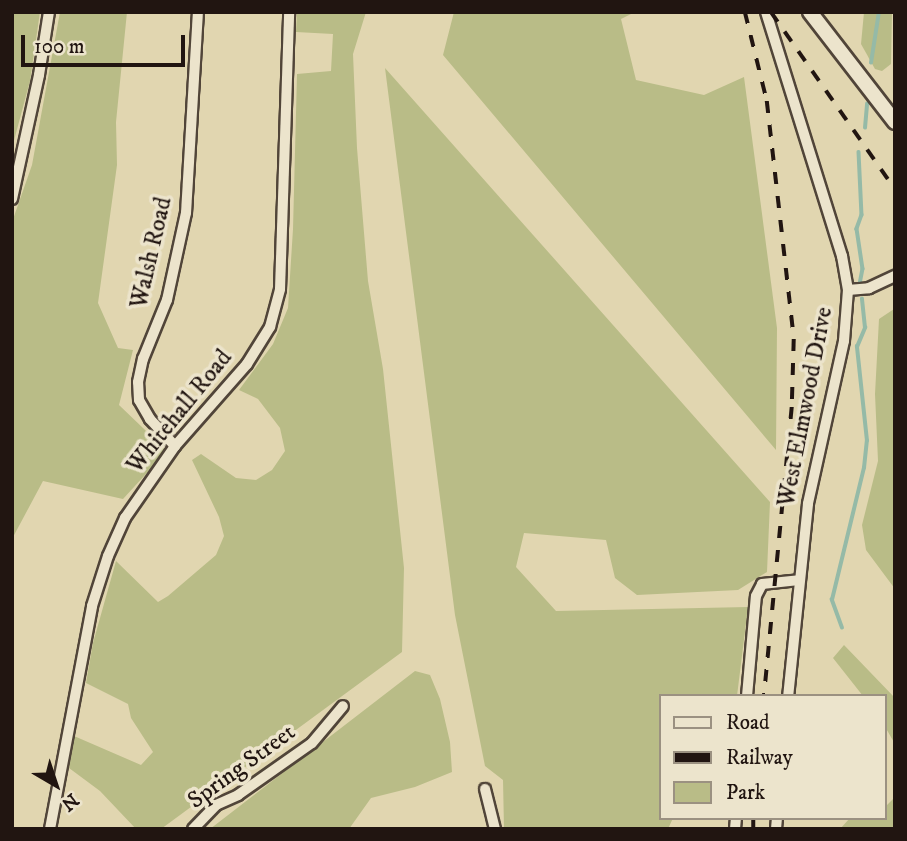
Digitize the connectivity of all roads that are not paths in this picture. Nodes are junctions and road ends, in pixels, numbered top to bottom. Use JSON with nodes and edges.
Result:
{"nodes":[{"id":1,"x":49,"y":12,"type":"edge"},
{"id":2,"x":198,"y":12,"type":"edge"},
{"id":3,"x":289,"y":12,"type":"edge"},
{"id":4,"x":766,"y":12,"type":"edge"},
{"id":5,"x":810,"y":12,"type":"edge"},
{"id":6,"x":895,"y":122,"type":"edge"},
{"id":7,"x":12,"y":199,"type":"edge"},
{"id":8,"x":895,"y":276,"type":"edge"},
{"id":9,"x":848,"y":290,"type":"junction"},
{"id":10,"x":175,"y":446,"type":"junction"},
{"id":11,"x":799,"y":580,"type":"junction"},
{"id":12,"x":747,"y":694,"type":"edge"},
{"id":13,"x":788,"y":694,"type":"edge"},
{"id":14,"x":343,"y":706,"type":"dead end"},
{"id":15,"x":485,"y":789,"type":"dead end"},
{"id":16,"x":50,"y":829,"type":"edge"},
{"id":17,"x":193,"y":829,"type":"edge"},
{"id":18,"x":495,"y":829,"type":"edge"}],
"edges":[{"from":1,"to":7,"type":"street"},
{"from":2,"to":10,"type":"street","name":"Walsh Road"},
{"from":3,"to":10,"type":"street","name":"Whitehall Road"},
{"from":4,"to":9,"type":"street","name":"West Elmwood Drive"},
{"from":5,"to":6,"type":"main road"},
{"from":8,"to":9,"type":"street"},
{"from":9,"to":11,"type":"street","name":"West Elmwood Drive"},
{"from":10,"to":16,"type":"street","name":"Whitehall Road"},
{"from":11,"to":12,"type":"street"},
{"from":11,"to":13,"type":"street","name":"West Elmwood Drive"},
{"from":14,"to":17,"type":"street","name":"Spring Street"},
{"from":15,"to":18,"type":"street"}]}
